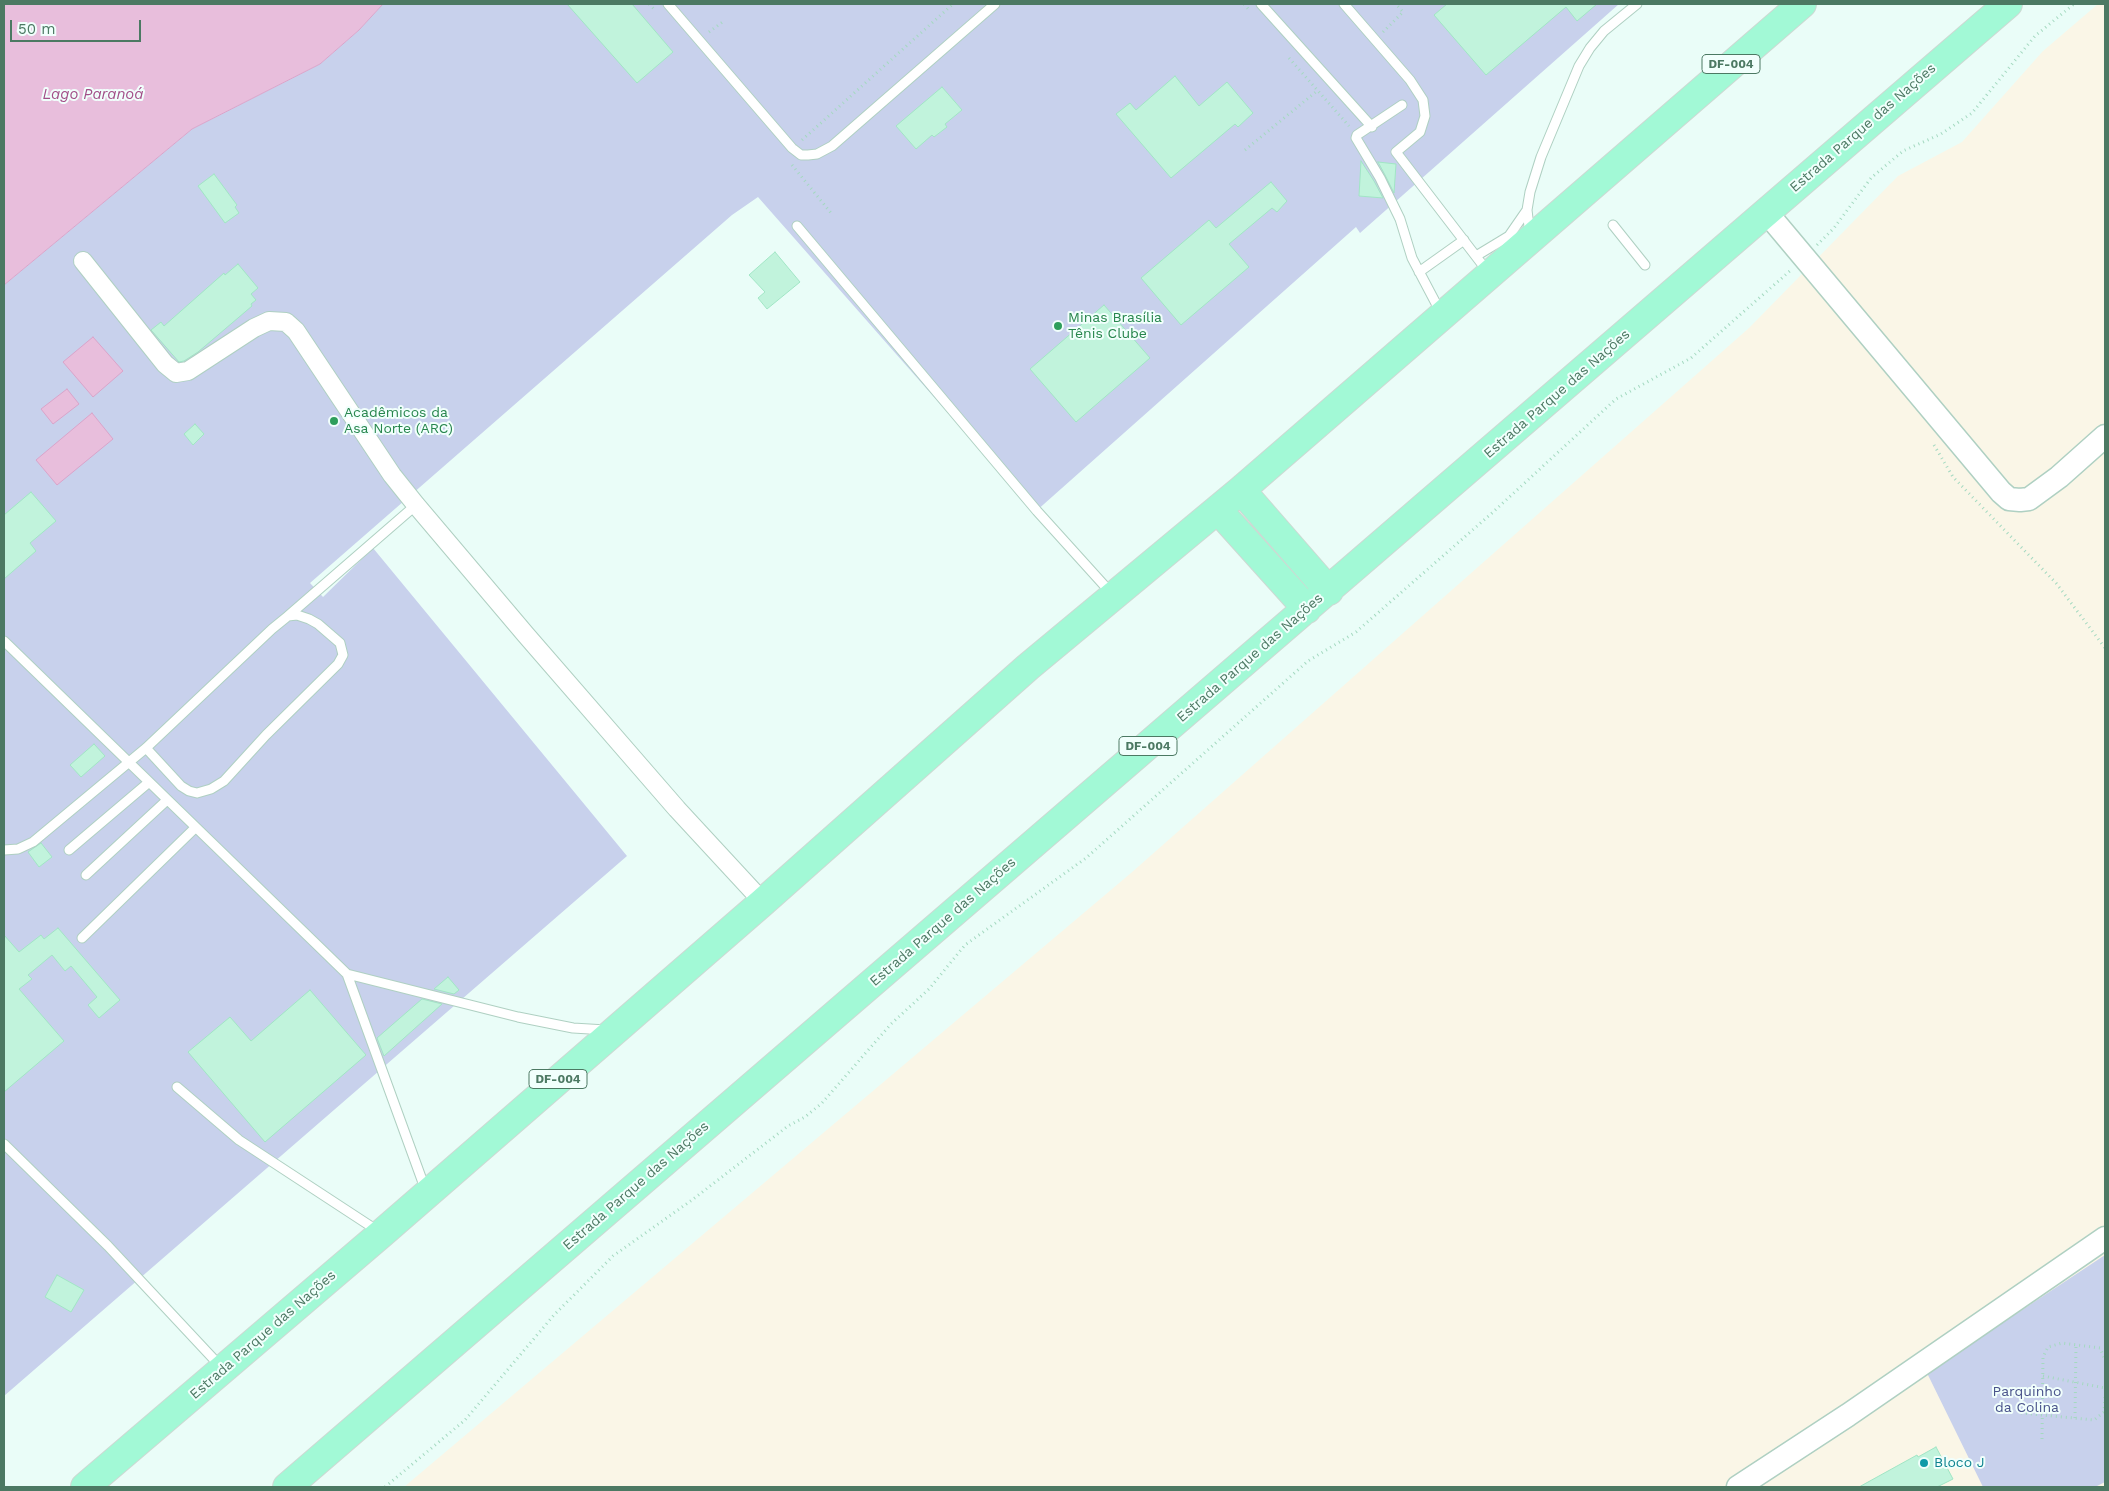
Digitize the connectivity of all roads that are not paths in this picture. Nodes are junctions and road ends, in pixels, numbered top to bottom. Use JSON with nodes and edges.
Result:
{"nodes":[{"id":1,"x":668,"y":4,"type":"edge"},
{"id":2,"x":995,"y":4,"type":"edge"},
{"id":3,"x":1261,"y":4,"type":"edge"},
{"id":4,"x":1344,"y":4,"type":"edge"},
{"id":5,"x":1637,"y":4,"type":"edge"},
{"id":6,"x":1802,"y":4,"type":"edge"},
{"id":7,"x":2008,"y":4,"type":"edge"},
{"id":8,"x":1402,"y":105,"type":"dead end"},
{"id":9,"x":1372,"y":127,"type":"junction"},
{"id":10,"x":1527,"y":210,"type":"junction"},
{"id":11,"x":1766,"y":213,"type":"junction"},
{"id":12,"x":1613,"y":225,"type":"dead end"},
{"id":13,"x":796,"y":226,"type":"dead end"},
{"id":14,"x":1530,"y":239,"type":"junction"},
{"id":15,"x":1464,"y":240,"type":"junction"},
{"id":16,"x":83,"y":261,"type":"dead end"},
{"id":17,"x":1483,"y":265,"type":"junction"},
{"id":18,"x":1645,"y":265,"type":"dead end"},
{"id":19,"x":1419,"y":272,"type":"junction"},
{"id":20,"x":1442,"y":316,"type":"junction"},
{"id":21,"x":2105,"y":436,"type":"edge"},
{"id":22,"x":1241,"y":490,"type":"junction"},
{"id":23,"x":416,"y":505,"type":"junction"},
{"id":24,"x":1218,"y":510,"type":"junction"},
{"id":25,"x":1329,"y":591,"type":"junction"},
{"id":26,"x":1114,"y":596,"type":"junction"},
{"id":27,"x":1307,"y":609,"type":"junction"},
{"id":28,"x":288,"y":616,"type":"junction"},
{"id":29,"x":4,"y":642,"type":"edge"},
{"id":30,"x":146,"y":748,"type":"junction"},
{"id":31,"x":127,"y":764,"type":"junction"},
{"id":32,"x":148,"y":783,"type":"junction"},
{"id":33,"x":166,"y":801,"type":"junction"},
{"id":34,"x":195,"y":828,"type":"junction"},
{"id":35,"x":4,"y":850,"type":"edge"},
{"id":36,"x":69,"y":850,"type":"dead end"},
{"id":37,"x":86,"y":875,"type":"dead end"},
{"id":38,"x":763,"y":902,"type":"junction"},
{"id":39,"x":82,"y":938,"type":"dead end"},
{"id":40,"x":347,"y":974,"type":"junction"},
{"id":41,"x":613,"y":1031,"type":"junction"},
{"id":42,"x":177,"y":1087,"type":"dead end"},
{"id":43,"x":4,"y":1144,"type":"edge"},
{"id":44,"x":427,"y":1194,"type":"junction"},
{"id":45,"x":381,"y":1234,"type":"junction"},
{"id":46,"x":2105,"y":1238,"type":"edge"},
{"id":47,"x":223,"y":1369,"type":"junction"},
{"id":48,"x":85,"y":1487,"type":"edge"},
{"id":49,"x":287,"y":1487,"type":"edge"},
{"id":50,"x":1738,"y":1487,"type":"edge"}],
"edges":[{"from":1,"to":2,"type":"lane"},
{"from":3,"to":9,"type":"lane"},
{"from":4,"to":15,"type":"lane"},
{"from":5,"to":10,"type":"lane"},
{"from":6,"to":14,"type":"highway","name":"Estrada Parque das Nações","number":"DF-004"},
{"from":7,"to":11,"type":"highway","name":"Estrada Parque das Nações","number":"DF-004"},
{"from":8,"to":9,"type":"lane"},
{"from":9,"to":19,"type":"lane"},
{"from":10,"to":14,"type":"lane"},
{"from":10,"to":17,"type":"lane"},
{"from":11,"to":21,"type":"street"},
{"from":11,"to":25,"type":"highway","name":"Estrada Parque das Nações","number":"DF-004"},
{"from":12,"to":18,"type":"lane"},
{"from":13,"to":26,"type":"lane"},
{"from":14,"to":17,"type":"highway","name":"Estrada Parque das Nações","number":"DF-004"},
{"from":15,"to":17,"type":"lane"},
{"from":15,"to":19,"type":"lane"},
{"from":16,"to":23,"type":"street"},
{"from":17,"to":20,"type":"highway","name":"Estrada Parque das Nações","number":"DF-004"},
{"from":19,"to":20,"type":"lane"},
{"from":20,"to":22,"type":"highway","name":"Estrada Parque das Nações","number":"DF-004"},
{"from":22,"to":24,"type":"highway","name":"Estrada Parque das Nações","number":"DF-004"},
{"from":22,"to":25,"type":"highway"},
{"from":23,"to":28,"type":"lane"},
{"from":23,"to":38,"type":"street"},
{"from":24,"to":26,"type":"highway","name":"Estrada Parque das Nações","number":"DF-004"},
{"from":24,"to":27,"type":"highway"},
{"from":25,"to":27,"type":"highway","name":"Estrada Parque das Nações","number":"DF-004"},
{"from":26,"to":38,"type":"highway","name":"Estrada Parque das Nações","number":"DF-004"},
{"from":27,"to":49,"type":"highway","name":"Estrada Parque das Nações","number":"DF-004"},
{"from":28,"to":30,"type":"lane"},
{"from":28,"to":30,"type":"lane"},
{"from":29,"to":31,"type":"lane"},
{"from":30,"to":31,"type":"lane"},
{"from":31,"to":32,"type":"lane"},
{"from":31,"to":35,"type":"lane"},
{"from":32,"to":33,"type":"lane"},
{"from":32,"to":36,"type":"lane"},
{"from":33,"to":34,"type":"lane"},
{"from":33,"to":37,"type":"lane"},
{"from":34,"to":39,"type":"lane"},
{"from":34,"to":40,"type":"lane"},
{"from":38,"to":41,"type":"highway","name":"Estrada Parque das Nações","number":"DF-004"},
{"from":40,"to":41,"type":"lane"},
{"from":40,"to":44,"type":"lane"},
{"from":41,"to":44,"type":"highway","name":"Estrada Parque das Nações","number":"DF-004"},
{"from":42,"to":45,"type":"lane"},
{"from":43,"to":47,"type":"lane"},
{"from":44,"to":45,"type":"highway","name":"Estrada Parque das Nações","number":"DF-004"},
{"from":45,"to":47,"type":"highway","name":"Estrada Parque das Nações","number":"DF-004"},
{"from":46,"to":50,"type":"street"},
{"from":47,"to":48,"type":"highway","name":"Estrada Parque das Nações","number":"DF-004"}]}
